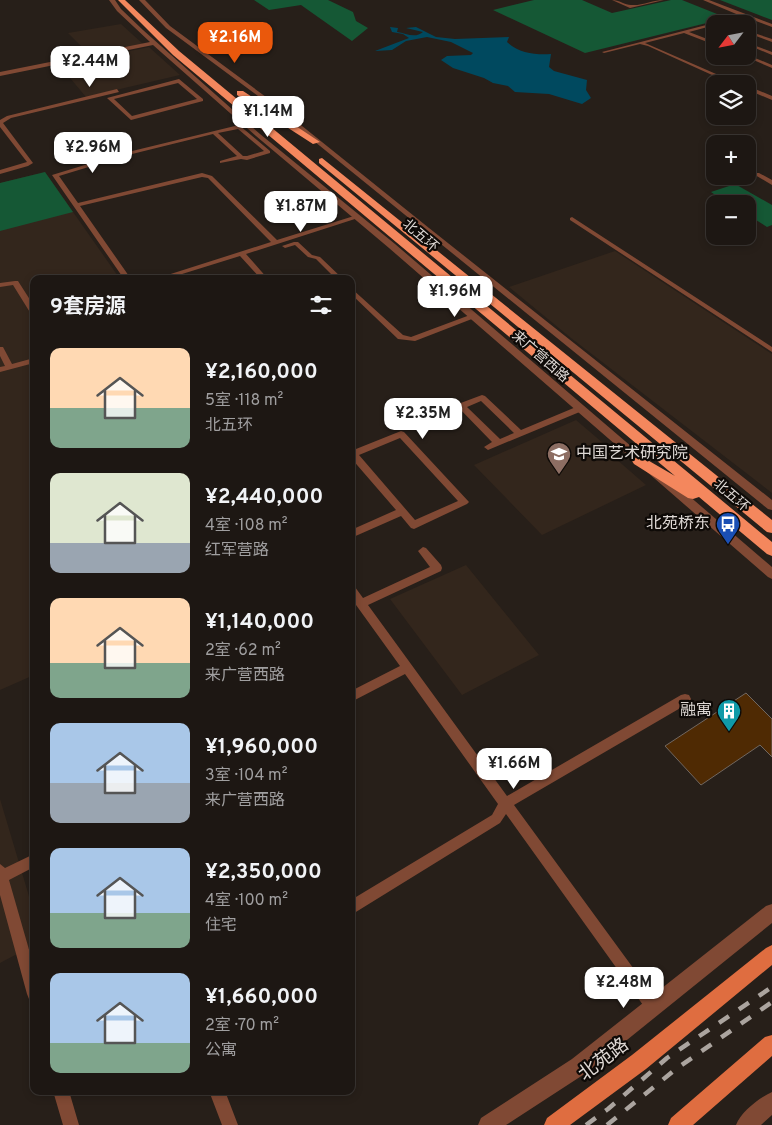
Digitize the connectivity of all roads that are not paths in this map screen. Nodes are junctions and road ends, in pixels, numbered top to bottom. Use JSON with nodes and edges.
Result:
{"nodes":[{"id":1,"x":112,"y":0,"type":"edge"},
{"id":2,"x":142,"y":0,"type":"edge"},
{"id":3,"x":614,"y":0,"type":"edge"},
{"id":4,"x":662,"y":0,"type":"edge"},
{"id":5,"x":705,"y":0,"type":"edge"},
{"id":6,"x":126,"y":2,"type":"edge"},
{"id":7,"x":742,"y":15,"type":"edge"},
{"id":8,"x":756,"y":20,"type":"edge"},
{"id":9,"x":131,"y":22,"type":"junction"},
{"id":10,"x":706,"y":25,"type":"edge"},
{"id":11,"x":772,"y":26,"type":"edge"},
{"id":12,"x":684,"y":31,"type":"junction"},
{"id":13,"x":756,"y":35,"type":"edge"},
{"id":14,"x":706,"y":40,"type":"edge"},
{"id":15,"x":772,"y":41,"type":"edge"},
{"id":16,"x":155,"y":43,"type":"junction"},
{"id":17,"x":639,"y":43,"type":"junction"},
{"id":18,"x":756,"y":47,"type":"edge"},
{"id":19,"x":604,"y":52,"type":"dead end"},
{"id":20,"x":772,"y":54,"type":"edge"},
{"id":21,"x":756,"y":60,"type":"edge"},
{"id":22,"x":772,"y":62,"type":"edge"},
{"id":23,"x":766,"y":64,"type":"junction"},
{"id":24,"x":772,"y":67,"type":"edge"},
{"id":25,"x":211,"y":69,"type":"dead end"},
{"id":26,"x":0,"y":74,"type":"edge"},
{"id":27,"x":188,"y":74,"type":"junction"},
{"id":28,"x":717,"y":75,"type":"edge"},
{"id":29,"x":204,"y":88,"type":"junction"},
{"id":30,"x":191,"y":91,"type":"junction"},
{"id":31,"x":756,"y":91,"type":"edge"},
{"id":32,"x":772,"y":98,"type":"edge"},
{"id":33,"x":0,"y":123,"type":"edge"},
{"id":34,"x":214,"y":132,"type":"junction"},
{"id":35,"x":259,"y":140,"type":"junction"},
{"id":36,"x":316,"y":142,"type":"junction"},
{"id":37,"x":241,"y":157,"type":"junction"},
{"id":38,"x":222,"y":162,"type":"dead end"},
{"id":39,"x":0,"y":172,"type":"edge"},
{"id":40,"x":757,"y":174,"type":"dead end"},
{"id":41,"x":772,"y":183,"type":"edge"},
{"id":42,"x":77,"y":205,"type":"junction"},
{"id":43,"x":356,"y":217,"type":"junction"},
{"id":44,"x":572,"y":219,"type":"dead end"},
{"id":45,"x":293,"y":240,"type":"junction"},
{"id":46,"x":275,"y":242,"type":"junction"},
{"id":47,"x":244,"y":256,"type":"junction"},
{"id":48,"x":125,"y":275,"type":"edge"},
{"id":49,"x":173,"y":275,"type":"edge"},
{"id":50,"x":261,"y":275,"type":"edge"},
{"id":51,"x":336,"y":275,"type":"edge"},
{"id":52,"x":0,"y":285,"type":"edge"},
{"id":53,"x":355,"y":294,"type":"edge"},
{"id":54,"x":30,"y":306,"type":"edge"},
{"id":55,"x":473,"y":317,"type":"junction"},
{"id":56,"x":0,"y":349,"type":"edge"},
{"id":57,"x":772,"y":350,"type":"edge"},
{"id":58,"x":30,"y":361,"type":"edge"},
{"id":59,"x":10,"y":367,"type":"junction"},
{"id":60,"x":0,"y":370,"type":"edge"},
{"id":61,"x":579,"y":409,"type":"junction"},
{"id":62,"x":520,"y":434,"type":"junction"},
{"id":63,"x":499,"y":443,"type":"junction"},
{"id":64,"x":488,"y":447,"type":"dead end"},
{"id":65,"x":355,"y":453,"type":"edge"},
{"id":66,"x":355,"y":456,"type":"edge"},
{"id":67,"x":639,"y":461,"type":"junction"},
{"id":68,"x":772,"y":506,"type":"edge"},
{"id":69,"x":402,"y":511,"type":"junction"},
{"id":70,"x":732,"y":517,"type":"junction"},
{"id":71,"x":772,"y":528,"type":"edge"},
{"id":72,"x":355,"y":532,"type":"edge"},
{"id":73,"x":772,"y":550,"type":"edge"},
{"id":74,"x":423,"y":551,"type":"dead end"},
{"id":75,"x":772,"y":574,"type":"edge"},
{"id":76,"x":355,"y":596,"type":"edge"},
{"id":77,"x":361,"y":604,"type":"junction"},
{"id":78,"x":408,"y":667,"type":"junction"},
{"id":79,"x":355,"y":694,"type":"edge"},
{"id":80,"x":685,"y":699,"type":"dead end"},
{"id":81,"x":506,"y":803,"type":"junction"},
{"id":82,"x":30,"y":862,"type":"edge"},
{"id":83,"x":1,"y":874,"type":"edge"},
{"id":84,"x":355,"y":906,"type":"edge"},
{"id":85,"x":772,"y":912,"type":"edge"},
{"id":86,"x":772,"y":954,"type":"edge"},
{"id":87,"x":30,"y":979,"type":"edge"},
{"id":88,"x":653,"y":1007,"type":"junction"},
{"id":89,"x":772,"y":1044,"type":"edge"},
{"id":90,"x":62,"y":1095,"type":"edge"},
{"id":91,"x":219,"y":1095,"type":"edge"},
{"id":92,"x":772,"y":1102,"type":"edge"},
{"id":93,"x":680,"y":1123,"type":"edge"},
{"id":94,"x":70,"y":1125,"type":"edge"},
{"id":95,"x":230,"y":1125,"type":"edge"},
{"id":96,"x":488,"y":1125,"type":"edge"},
{"id":97,"x":554,"y":1125,"type":"edge"},
{"id":98,"x":746,"y":1125,"type":"edge"}],
"edges":[{"from":1,"to":9,"type":"street","name":"来广营西路"},
{"from":2,"to":36,"type":"street"},
{"from":3,"to":4,"type":"street"},
{"from":5,"to":7,"type":"street"},
{"from":6,"to":9,"type":"highway"},
{"from":6,"to":25,"type":"highway"},
{"from":6,"to":70,"type":"highway","name":"北五环"},
{"from":8,"to":11,"type":"street"},
{"from":9,"to":16,"type":"street","name":"来广营西路"},
{"from":10,"to":12,"type":"street"},
{"from":12,"to":14,"type":"street"},
{"from":12,"to":17,"type":"street"},
{"from":13,"to":15,"type":"street"},
{"from":16,"to":26,"type":"street"},
{"from":16,"to":27,"type":"street","name":"来广营西路"},
{"from":17,"to":19,"type":"street"},
{"from":17,"to":28,"type":"street"},
{"from":18,"to":20,"type":"street"},
{"from":21,"to":23,"type":"street"},
{"from":22,"to":23,"type":"street"},
{"from":23,"to":24,"type":"street"},
{"from":27,"to":29,"type":"street","name":"来广营西路"},
{"from":27,"to":33,"type":"street"},
{"from":29,"to":30,"type":"street"},
{"from":29,"to":35,"type":"street","name":"来广营西路"},
{"from":30,"to":30,"type":"street"},
{"from":31,"to":32,"type":"street"},
{"from":33,"to":39,"type":"street"},
{"from":34,"to":35,"type":"street"},
{"from":34,"to":37,"type":"street"},
{"from":34,"to":42,"type":"street"},
{"from":35,"to":37,"type":"street"},
{"from":35,"to":43,"type":"street","name":"来广营西路"},
{"from":36,"to":68,"type":"street"},
{"from":36,"to":71,"type":"highway","name":"北五环"},
{"from":37,"to":38,"type":"street"},
{"from":40,"to":41,"type":"street"},
{"from":42,"to":46,"type":"street"},
{"from":42,"to":48,"type":"street"},
{"from":43,"to":45,"type":"street"},
{"from":43,"to":55,"type":"street","name":"来广营西路"},
{"from":44,"to":57,"type":"street"},
{"from":45,"to":46,"type":"street"},
{"from":45,"to":47,"type":"street"},
{"from":45,"to":51,"type":"street"},
{"from":46,"to":47,"type":"street"},
{"from":47,"to":49,"type":"street"},
{"from":47,"to":50,"type":"street"},
{"from":52,"to":54,"type":"street"},
{"from":53,"to":55,"type":"street"},
{"from":55,"to":61,"type":"street","name":"来广营西路"},
{"from":56,"to":59,"type":"street"},
{"from":58,"to":59,"type":"street"},
{"from":59,"to":60,"type":"street"},
{"from":61,"to":62,"type":"street"},
{"from":61,"to":67,"type":"street","name":"来广营西路"},
{"from":62,"to":63,"type":"street"},
{"from":62,"to":63,"type":"street"},
{"from":63,"to":64,"type":"street"},
{"from":65,"to":69,"type":"street"},
{"from":66,"to":69,"type":"street"},
{"from":67,"to":70,"type":"highway"},
{"from":67,"to":75,"type":"street","name":"来广营西路"},
{"from":69,"to":72,"type":"street"},
{"from":70,"to":73,"type":"highway","name":"北五环"},
{"from":74,"to":77,"type":"street"},
{"from":76,"to":77,"type":"street"},
{"from":77,"to":78,"type":"street"},
{"from":78,"to":79,"type":"street"},
{"from":78,"to":81,"type":"street"},
{"from":80,"to":81,"type":"street"},
{"from":81,"to":84,"type":"street"},
{"from":81,"to":88,"type":"street"},
{"from":82,"to":83,"type":"street"},
{"from":83,"to":87,"type":"street"},
{"from":85,"to":88,"type":"street"},
{"from":86,"to":97,"type":"main road","name":"北苑路"},
{"from":88,"to":96,"type":"street"},
{"from":89,"to":93,"type":"main road"},
{"from":90,"to":94,"type":"street"},
{"from":91,"to":95,"type":"street"},
{"from":92,"to":98,"type":"street"}]}
